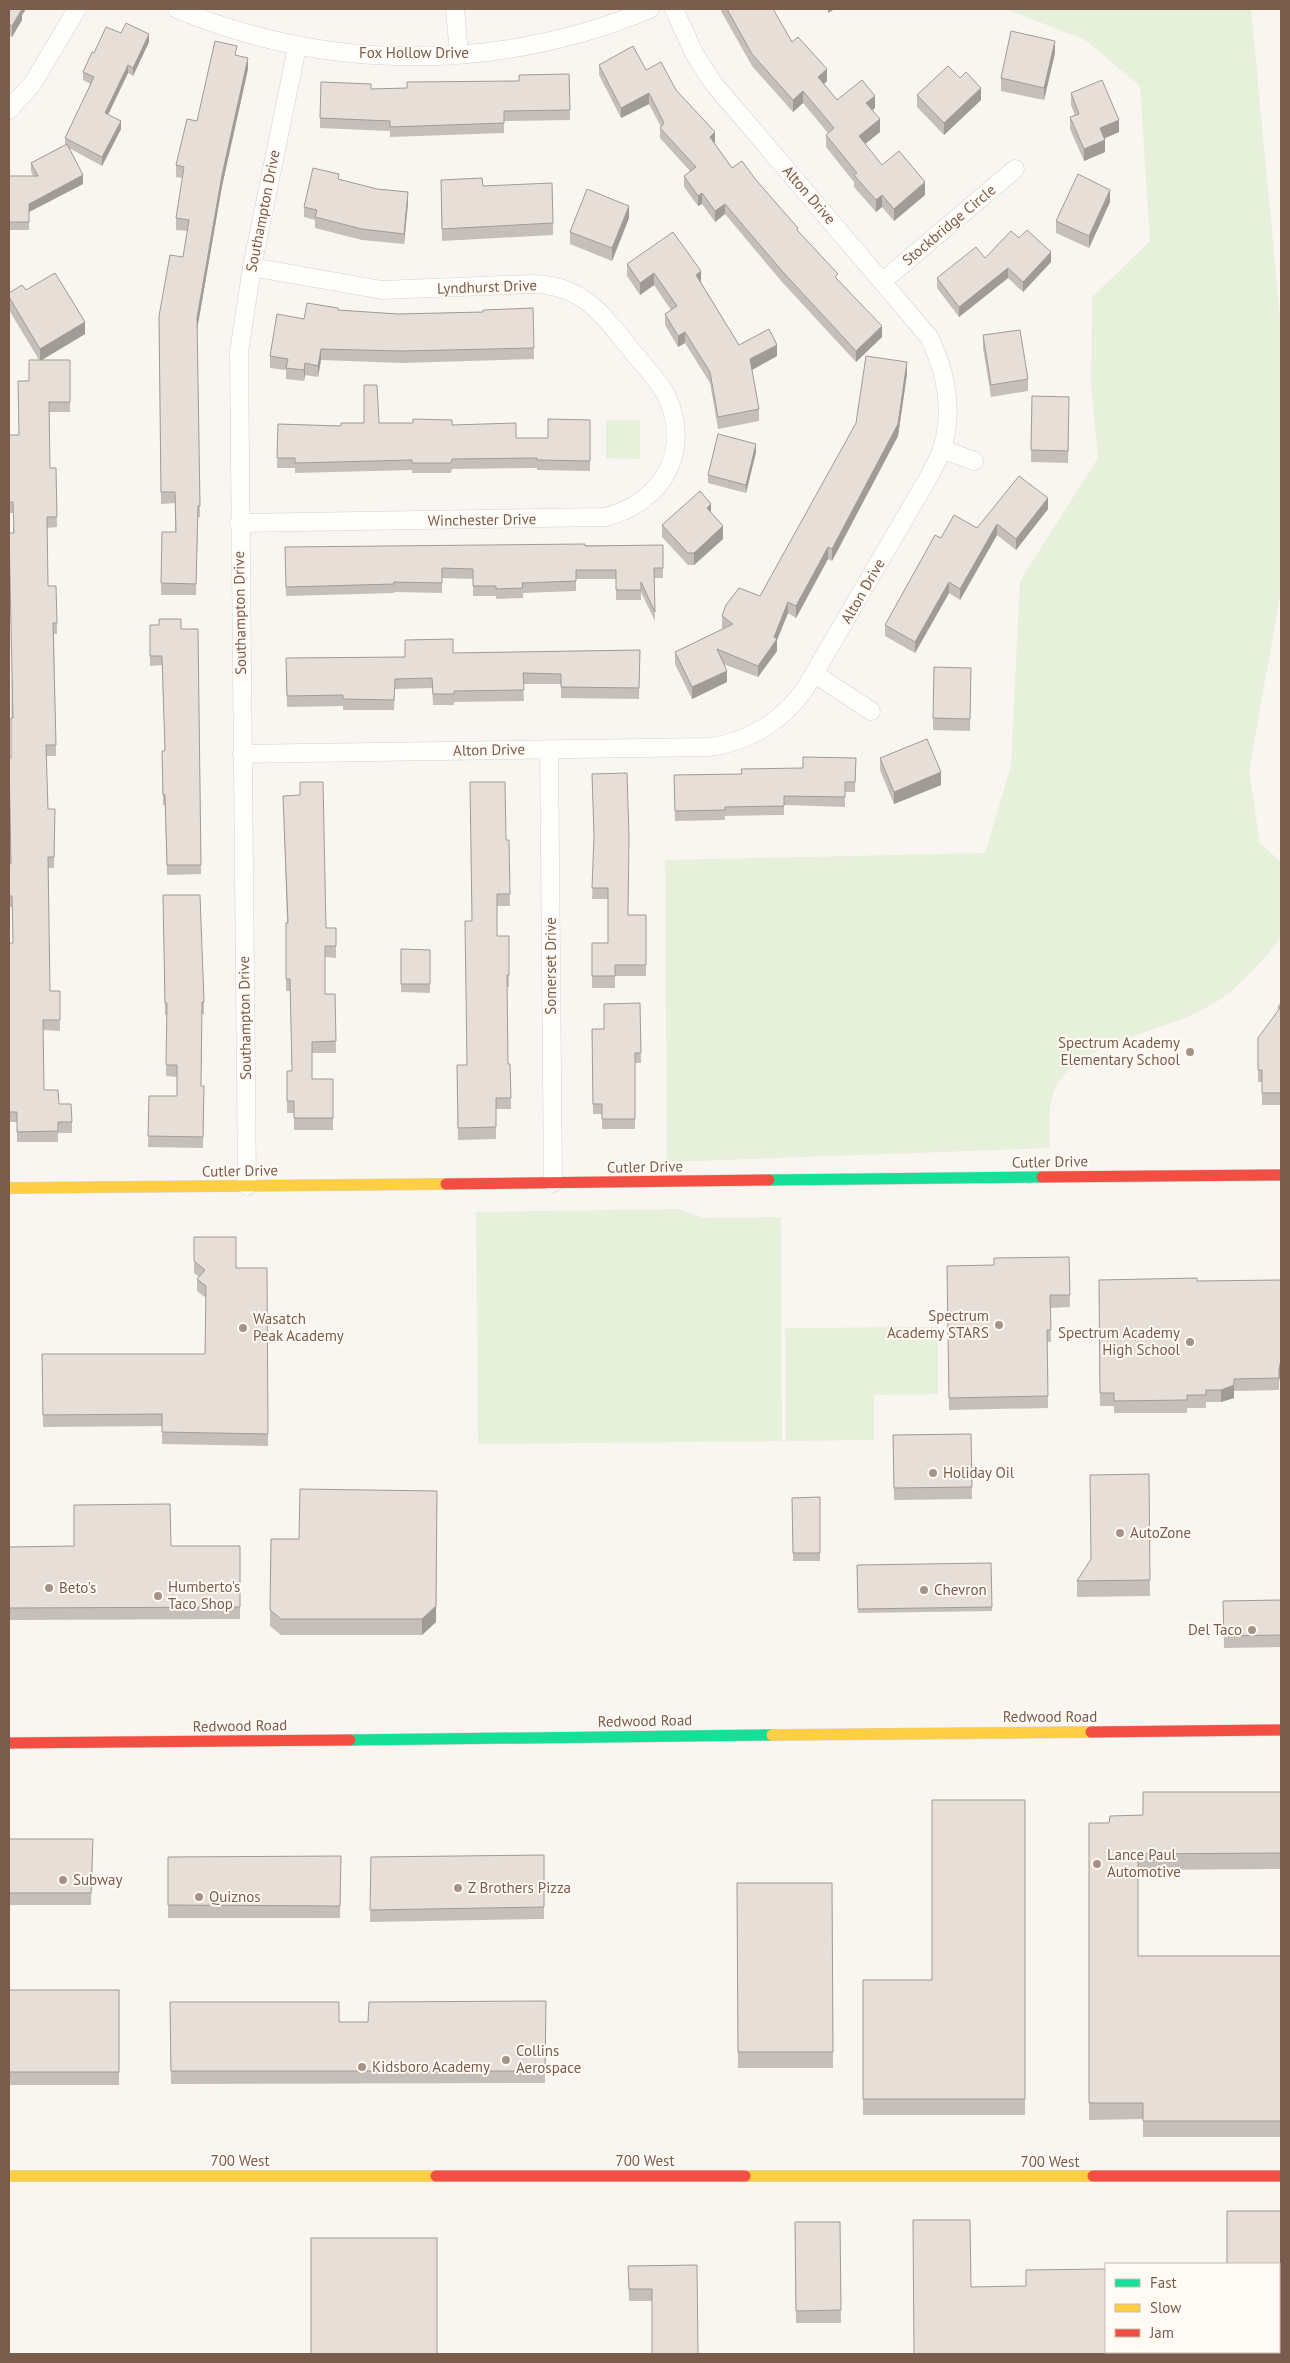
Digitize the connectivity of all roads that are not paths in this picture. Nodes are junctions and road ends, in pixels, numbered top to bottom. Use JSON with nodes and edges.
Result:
{"nodes":[{"id":1,"x":77,"y":9,"type":"edge"},
{"id":2,"x":177,"y":9,"type":"edge"},
{"id":3,"x":455,"y":9,"type":"edge"},
{"id":4,"x":650,"y":9,"type":"edge"},
{"id":5,"x":674,"y":9,"type":"edge"},
{"id":6,"x":297,"y":47,"type":"junction"},
{"id":7,"x":459,"y":54,"type":"junction"},
{"id":8,"x":9,"y":110,"type":"edge"},
{"id":9,"x":1015,"y":169,"type":"dead end"},
{"id":10,"x":252,"y":267,"type":"junction"},
{"id":11,"x":883,"y":281,"type":"junction"},
{"id":12,"x":677,"y":433,"type":"joint"},
{"id":13,"x":942,"y":449,"type":"junction"},
{"id":14,"x":974,"y":461,"type":"dead end"},
{"id":15,"x":239,"y":523,"type":"junction"},
{"id":16,"x":815,"y":674,"type":"junction"},
{"id":17,"x":870,"y":711,"type":"dead end"},
{"id":18,"x":549,"y":749,"type":"junction"},
{"id":19,"x":242,"y":754,"type":"junction"},
{"id":20,"x":1281,"y":1175,"type":"edge"},
{"id":21,"x":553,"y":1182,"type":"junction"},
{"id":22,"x":247,"y":1186,"type":"junction"},
{"id":23,"x":9,"y":1188,"type":"edge"},
{"id":24,"x":1281,"y":1730,"type":"edge"},
{"id":25,"x":9,"y":1743,"type":"edge"},
{"id":26,"x":9,"y":2176,"type":"edge"},
{"id":27,"x":1281,"y":2176,"type":"edge"}],
"edges":[{"from":1,"to":8,"type":"street"},
{"from":2,"to":6,"type":"street","name":"Fox Hollow Drive"},
{"from":3,"to":7,"type":"street"},
{"from":4,"to":7,"type":"street","name":"Fox Hollow Drive"},
{"from":5,"to":11,"type":"street","name":"Alton Drive"},
{"from":6,"to":7,"type":"street","name":"Fox Hollow Drive"},
{"from":6,"to":10,"type":"street","name":"Southampton Drive"},
{"from":9,"to":11,"type":"street","name":"Stockbridge Circle"},
{"from":10,"to":12,"type":"street","name":"Lyndhurst Drive"},
{"from":10,"to":15,"type":"street","name":"Southampton Drive"},
{"from":11,"to":13,"type":"street","name":"Alton Drive"},
{"from":12,"to":15,"type":"street","name":"Winchester Drive"},
{"from":13,"to":14,"type":"street"},
{"from":13,"to":16,"type":"street","name":"Alton Drive"},
{"from":15,"to":19,"type":"street","name":"Southampton Drive"},
{"from":16,"to":17,"type":"street"},
{"from":16,"to":18,"type":"street","name":"Alton Drive"},
{"from":18,"to":19,"type":"street","name":"Alton Drive"},
{"from":18,"to":21,"type":"street","name":"Somerset Drive"},
{"from":19,"to":22,"type":"street","name":"Southampton Drive"},
{"from":20,"to":21,"type":"street","name":"Cutler Drive"},
{"from":21,"to":22,"type":"street","name":"Cutler Drive"},
{"from":22,"to":23,"type":"street","name":"Cutler Drive"},
{"from":24,"to":25,"type":"street","name":"Redwood Road"},
{"from":26,"to":27,"type":"street","name":"700 West"}]}
